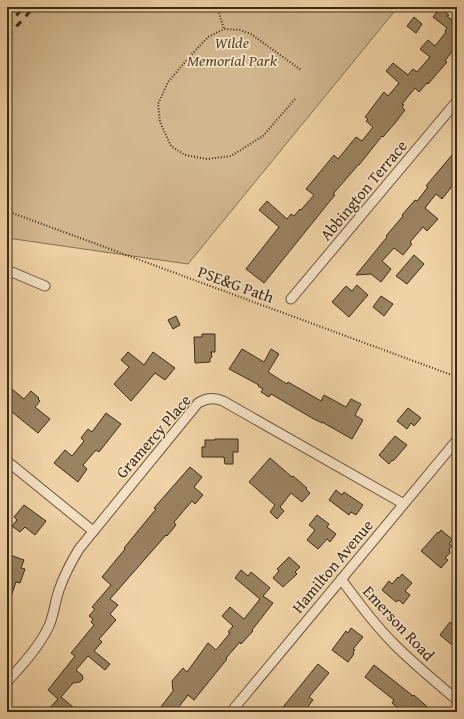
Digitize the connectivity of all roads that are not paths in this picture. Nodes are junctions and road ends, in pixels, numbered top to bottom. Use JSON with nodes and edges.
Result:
{"nodes":[{"id":1,"x":457,"y":101,"type":"edge"},
{"id":2,"x":7,"y":270,"type":"edge"},
{"id":3,"x":45,"y":286,"type":"dead end"},
{"id":4,"x":291,"y":298,"type":"dead end"},
{"id":5,"x":456,"y":441,"type":"edge"},
{"id":6,"x":7,"y":461,"type":"edge"},
{"id":7,"x":404,"y":504,"type":"junction"},
{"id":8,"x":93,"y":531,"type":"junction"},
{"id":9,"x":341,"y":579,"type":"junction"},
{"id":10,"x":8,"y":680,"type":"edge"},
{"id":11,"x":457,"y":700,"type":"edge"},
{"id":12,"x":231,"y":712,"type":"edge"}],
"edges":[{"from":1,"to":4,"type":"street","name":"Abbington Terrace"},
{"from":2,"to":3,"type":"street"},
{"from":5,"to":7,"type":"street","name":"Hamilton Avenue"},
{"from":6,"to":8,"type":"street"},
{"from":7,"to":8,"type":"street","name":"Gramercy Place"},
{"from":7,"to":9,"type":"street","name":"Hamilton Avenue"},
{"from":8,"to":10,"type":"street","name":"Gramercy Place"},
{"from":9,"to":11,"type":"street","name":"Emerson Road"},
{"from":9,"to":12,"type":"street","name":"Hamilton Avenue"}]}
